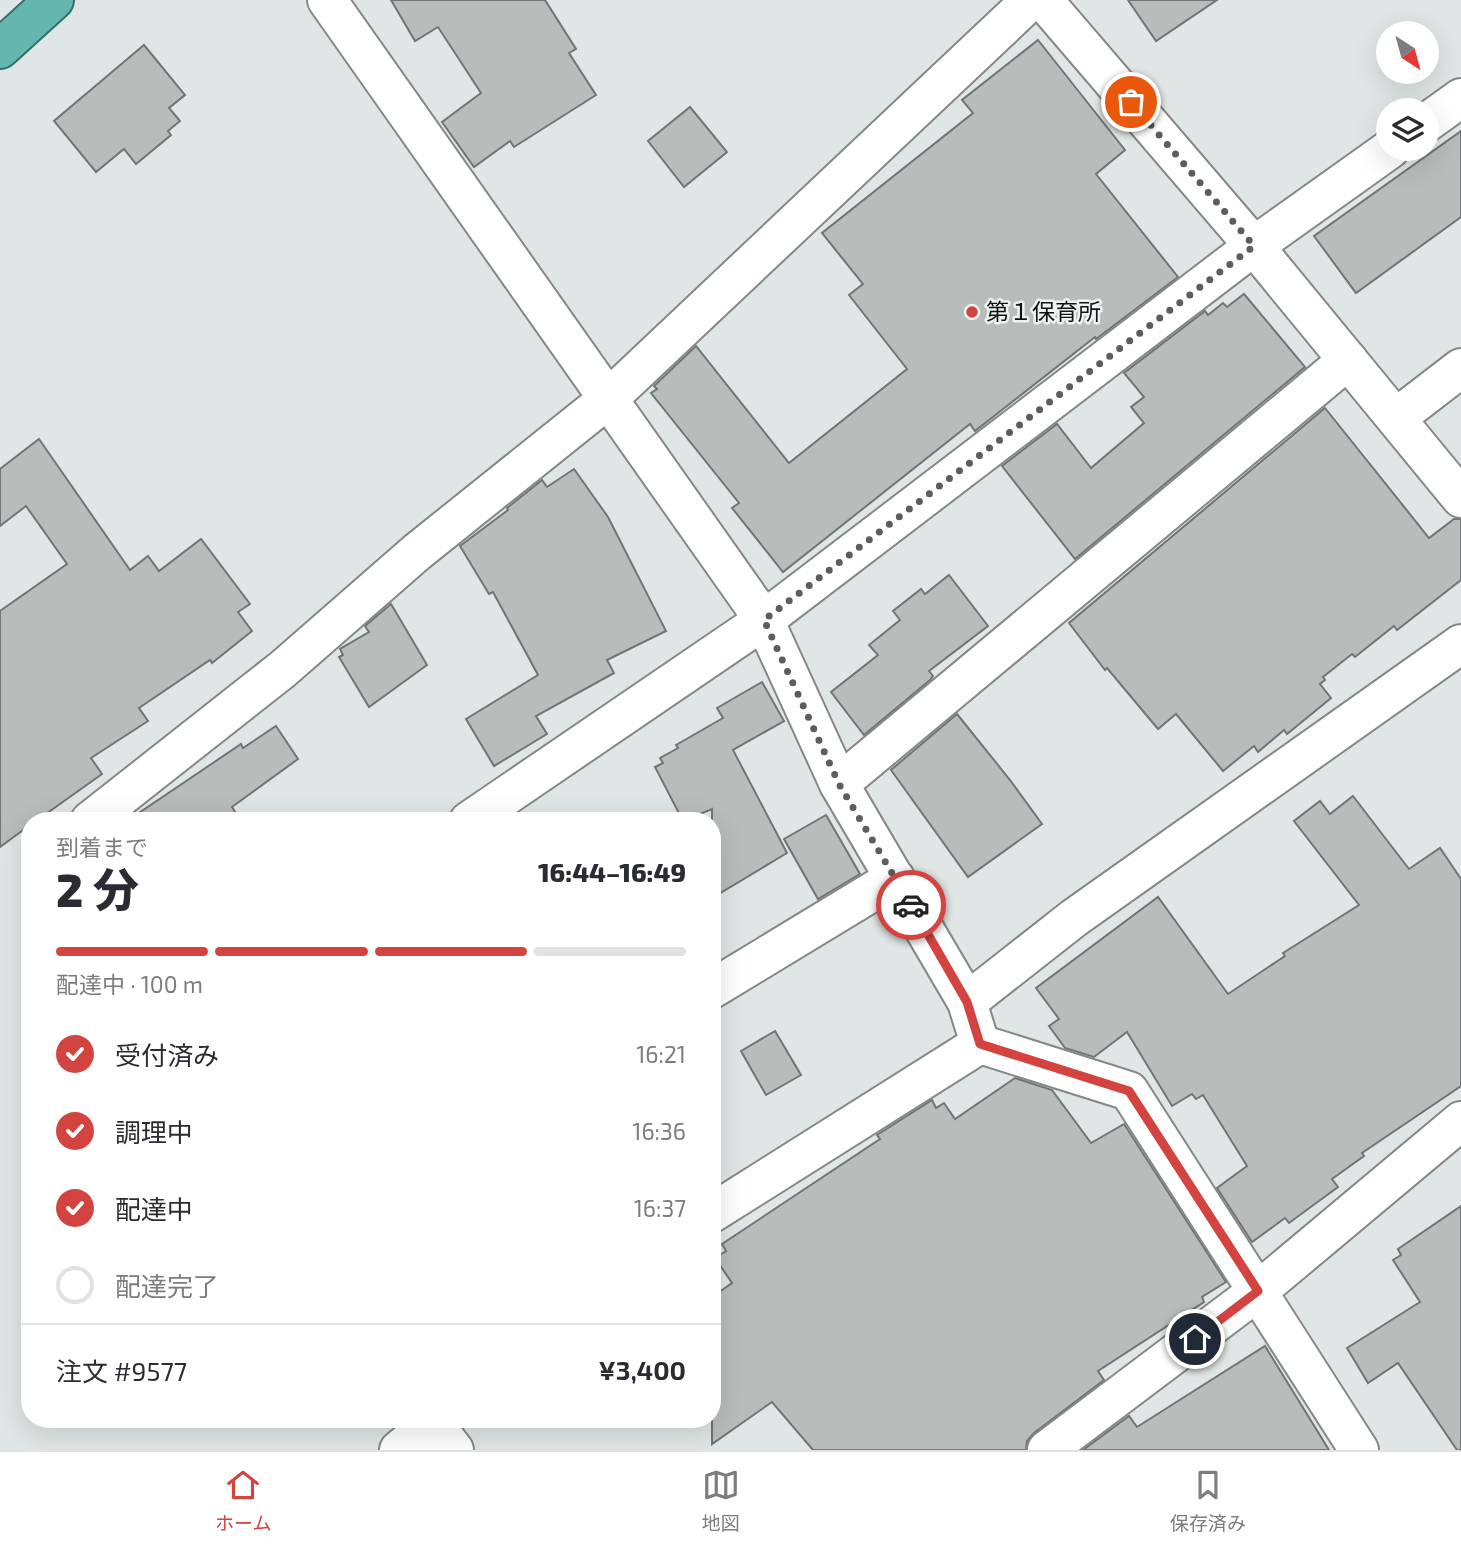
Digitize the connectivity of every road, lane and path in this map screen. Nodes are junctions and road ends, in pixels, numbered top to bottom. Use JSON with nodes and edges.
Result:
{"nodes":[{"id":1,"x":54,"y":0,"type":"edge"},
{"id":2,"x":327,"y":0,"type":"edge"},
{"id":3,"x":1031,"y":0,"type":"edge"},
{"id":4,"x":1043,"y":0,"type":"edge"},
{"id":5,"x":0,"y":48,"type":"edge"},
{"id":6,"x":1461,"y":99,"type":"edge"},
{"id":7,"x":1439,"y":114,"type":"edge"},
{"id":8,"x":1376,"y":159,"type":"edge"},
{"id":9,"x":1254,"y":246,"type":"junction"},
{"id":10,"x":1348,"y":360,"type":"junction"},
{"id":11,"x":1461,"y":368,"type":"edge"},
{"id":12,"x":608,"y":399,"type":"junction"},
{"id":13,"x":1396,"y":418,"type":"junction"},
{"id":14,"x":1461,"y":498,"type":"edge"},
{"id":15,"x":764,"y":620,"type":"junction"},
{"id":16,"x":1461,"y":644,"type":"edge"},
{"id":17,"x":839,"y":784,"type":"junction"},
{"id":18,"x":101,"y":812,"type":"edge"},
{"id":19,"x":483,"y":812,"type":"edge"},
{"id":20,"x":895,"y":878,"type":"junction"},
{"id":21,"x":721,"y":984,"type":"edge"},
{"id":22,"x":967,"y":1002,"type":"junction"},
{"id":23,"x":980,"y":1044,"type":"junction"},
{"id":24,"x":1461,"y":1121,"type":"edge"},
{"id":25,"x":721,"y":1207,"type":"edge"},
{"id":26,"x":1258,"y":1291,"type":"junction"},
{"id":27,"x":441,"y":1431,"type":"edge"},
{"id":28,"x":399,"y":1450,"type":"edge"},
{"id":29,"x":1047,"y":1450,"type":"edge"},
{"id":30,"x":1359,"y":1450,"type":"edge"}],
"edges":[{"from":1,"to":5,"type":"highway"},
{"from":2,"to":12,"type":"street"},
{"from":3,"to":12,"type":"street"},
{"from":4,"to":9,"type":"street"},
{"from":6,"to":7,"type":"street"},
{"from":8,"to":9,"type":"street"},
{"from":9,"to":10,"type":"street"},
{"from":9,"to":15,"type":"street"},
{"from":10,"to":13,"type":"street"},
{"from":10,"to":17,"type":"street"},
{"from":11,"to":13,"type":"street"},
{"from":12,"to":15,"type":"street"},
{"from":12,"to":18,"type":"street"},
{"from":13,"to":14,"type":"street"},
{"from":15,"to":17,"type":"street"},
{"from":15,"to":19,"type":"street"},
{"from":16,"to":22,"type":"street"},
{"from":17,"to":20,"type":"street"},
{"from":20,"to":21,"type":"street"},
{"from":20,"to":22,"type":"street"},
{"from":22,"to":23,"type":"street"},
{"from":23,"to":25,"type":"street"},
{"from":23,"to":26,"type":"street"},
{"from":24,"to":26,"type":"street"},
{"from":26,"to":29,"type":"street"},
{"from":26,"to":30,"type":"street"},
{"from":27,"to":28,"type":"street"}]}
